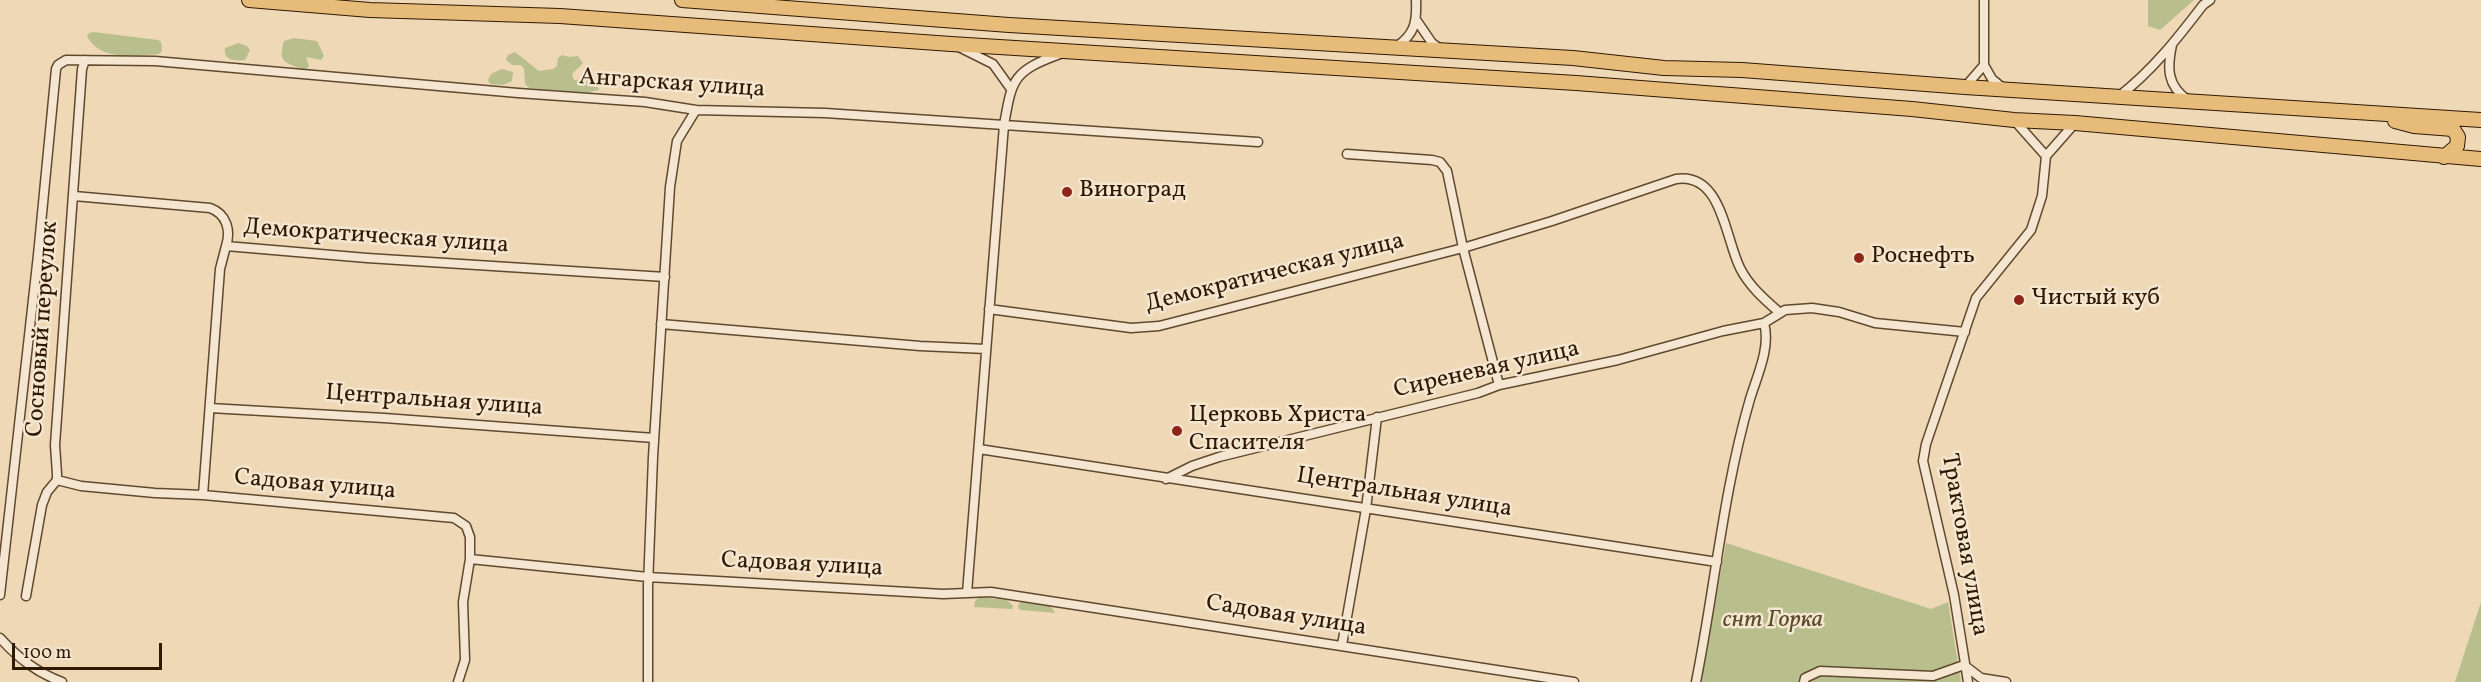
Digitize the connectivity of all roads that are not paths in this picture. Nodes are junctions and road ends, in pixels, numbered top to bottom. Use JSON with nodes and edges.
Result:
{"nodes":[{"id":1,"x":249,"y":0,"type":"edge"},
{"id":2,"x":324,"y":0,"type":"edge"},
{"id":3,"x":349,"y":0,"type":"edge"},
{"id":4,"x":683,"y":0,"type":"edge"},
{"id":5,"x":1416,"y":0,"type":"edge"},
{"id":6,"x":1984,"y":0,"type":"edge"},
{"id":7,"x":2210,"y":0,"type":"edge"},
{"id":8,"x":732,"y":2,"type":"edge"},
{"id":9,"x":304,"y":5,"type":"junction"},
{"id":10,"x":370,"y":9,"type":"junction"},
{"id":11,"x":1417,"y":21,"type":"junction"},
{"id":12,"x":951,"y":44,"type":"junction"},
{"id":13,"x":2172,"y":45,"type":"junction"},
{"id":14,"x":1393,"y":49,"type":"junction"},
{"id":15,"x":1069,"y":51,"type":"junction"},
{"id":16,"x":1445,"y":51,"type":"junction"},
{"id":17,"x":85,"y":60,"type":"junction"},
{"id":18,"x":1983,"y":65,"type":"junction"},
{"id":19,"x":1965,"y":87,"type":"junction"},
{"id":20,"x":1011,"y":89,"type":"junction"},
{"id":21,"x":2006,"y":90,"type":"junction"},
{"id":22,"x":2118,"y":97,"type":"junction"},
{"id":23,"x":2191,"y":102,"type":"junction"},
{"id":24,"x":696,"y":110,"type":"junction"},
{"id":25,"x":2362,"y":112,"type":"junction"},
{"id":26,"x":2014,"y":120,"type":"junction"},
{"id":27,"x":2481,"y":120,"type":"edge"},
{"id":28,"x":2074,"y":123,"type":"junction"},
{"id":29,"x":1004,"y":125,"type":"junction"},
{"id":30,"x":1258,"y":142,"type":"dead end"},
{"id":31,"x":1347,"y":153,"type":"dead end"},
{"id":32,"x":2046,"y":156,"type":"junction"},
{"id":33,"x":2444,"y":157,"type":"junction"},
{"id":34,"x":2481,"y":159,"type":"edge"},
{"id":35,"x":74,"y":196,"type":"junction"},
{"id":36,"x":226,"y":246,"type":"junction"},
{"id":37,"x":1462,"y":248,"type":"junction"},
{"id":38,"x":665,"y":277,"type":"junction"},
{"id":39,"x":989,"y":309,"type":"junction"},
{"id":40,"x":1780,"y":313,"type":"junction"},
{"id":41,"x":1764,"y":323,"type":"junction"},
{"id":42,"x":661,"y":324,"type":"junction"},
{"id":43,"x":1965,"y":332,"type":"junction"},
{"id":44,"x":986,"y":349,"type":"junction"},
{"id":45,"x":1499,"y":385,"type":"junction"},
{"id":46,"x":210,"y":408,"type":"junction"},
{"id":47,"x":1377,"y":417,"type":"junction"},
{"id":48,"x":654,"y":438,"type":"junction"},
{"id":49,"x":979,"y":449,"type":"junction"},
{"id":50,"x":1166,"y":479,"type":"junction"},
{"id":51,"x":57,"y":480,"type":"junction"},
{"id":52,"x":203,"y":495,"type":"junction"},
{"id":53,"x":1366,"y":509,"type":"junction"},
{"id":54,"x":470,"y":559,"type":"junction"},
{"id":55,"x":1717,"y":562,"type":"junction"},
{"id":56,"x":648,"y":577,"type":"junction"},
{"id":57,"x":967,"y":593,"type":"junction"},
{"id":58,"x":0,"y":595,"type":"edge"},
{"id":59,"x":26,"y":596,"type":"dead end"},
{"id":60,"x":0,"y":638,"type":"edge"},
{"id":61,"x":1342,"y":645,"type":"junction"},
{"id":62,"x":1964,"y":665,"type":"junction"},
{"id":63,"x":1932,"y":679,"type":"edge"},
{"id":64,"x":62,"y":682,"type":"edge"},
{"id":65,"x":458,"y":682,"type":"edge"},
{"id":66,"x":648,"y":682,"type":"edge"},
{"id":67,"x":1574,"y":682,"type":"edge"},
{"id":68,"x":1696,"y":682,"type":"edge"},
{"id":69,"x":1804,"y":682,"type":"edge"},
{"id":70,"x":1968,"y":682,"type":"edge"},
{"id":71,"x":2006,"y":682,"type":"edge"}],
"edges":[{"from":1,"to":9,"type":"main road"},
{"from":2,"to":9,"type":"main road"},
{"from":3,"to":10,"type":"main road"},
{"from":4,"to":8,"type":"main road"},
{"from":5,"to":11,"type":"street"},
{"from":6,"to":18,"type":"street"},
{"from":7,"to":13,"type":"street"},
{"from":8,"to":14,"type":"main road"},
{"from":9,"to":10,"type":"main road"},
{"from":10,"to":12,"type":"main road"},
{"from":11,"to":14,"type":"street"},
{"from":11,"to":16,"type":"street"},
{"from":12,"to":15,"type":"main road"},
{"from":12,"to":20,"type":"street"},
{"from":13,"to":22,"type":"street"},
{"from":13,"to":23,"type":"street"},
{"from":14,"to":16,"type":"main road"},
{"from":15,"to":20,"type":"street"},
{"from":15,"to":26,"type":"main road"},
{"from":16,"to":19,"type":"main road"},
{"from":17,"to":24,"type":"street","name":"Ангарская улица"},
{"from":17,"to":35,"type":"street","name":"Сосновый переулок"},
{"from":17,"to":58,"type":"street","name":"Ангарская улица"},
{"from":18,"to":19,"type":"street"},
{"from":18,"to":21,"type":"street"},
{"from":19,"to":21,"type":"main road"},
{"from":20,"to":29,"type":"street"},
{"from":21,"to":22,"type":"main road"},
{"from":22,"to":23,"type":"main road"},
{"from":23,"to":25,"type":"main road"},
{"from":24,"to":29,"type":"street","name":"Ангарская улица"},
{"from":24,"to":38,"type":"street"},
{"from":25,"to":27,"type":"main road"},
{"from":25,"to":33,"type":"main road"},
{"from":26,"to":28,"type":"main road"},
{"from":26,"to":32,"type":"street"},
{"from":28,"to":32,"type":"street"},
{"from":28,"to":33,"type":"main road"},
{"from":29,"to":30,"type":"street","name":"Ангарская улица"},
{"from":29,"to":39,"type":"street"},
{"from":31,"to":37,"type":"street"},
{"from":32,"to":43,"type":"street","name":"Трактовая улица"},
{"from":33,"to":34,"type":"main road"},
{"from":35,"to":36,"type":"street"},
{"from":35,"to":51,"type":"street","name":"Сосновый переулок"},
{"from":36,"to":38,"type":"street","name":"Демократическая улица"},
{"from":36,"to":46,"type":"street","name":"Демократическая улица"},
{"from":37,"to":39,"type":"street","name":"Демократическая улица"},
{"from":37,"to":40,"type":"street","name":"Демократическая улица"},
{"from":37,"to":45,"type":"street"},
{"from":38,"to":42,"type":"street"},
{"from":39,"to":44,"type":"street"},
{"from":40,"to":41,"type":"street","name":"Сиреневая улица"},
{"from":40,"to":43,"type":"street"},
{"from":41,"to":45,"type":"street","name":"Сиреневая улица"},
{"from":41,"to":55,"type":"street"},
{"from":42,"to":44,"type":"street"},
{"from":42,"to":48,"type":"street"},
{"from":43,"to":62,"type":"street","name":"Трактовая улица"},
{"from":44,"to":49,"type":"street"},
{"from":45,"to":47,"type":"street","name":"Сиреневая улица"},
{"from":46,"to":48,"type":"street","name":"Центральная улица"},
{"from":46,"to":52,"type":"street","name":"Демократическая улица"},
{"from":47,"to":50,"type":"street","name":"Сиреневая улица"},
{"from":47,"to":53,"type":"street"},
{"from":48,"to":56,"type":"street"},
{"from":49,"to":50,"type":"street","name":"Центральная улица"},
{"from":49,"to":57,"type":"street"},
{"from":50,"to":53,"type":"street","name":"Центральная улица"},
{"from":51,"to":52,"type":"street","name":"Садовая улица"},
{"from":51,"to":59,"type":"street"},
{"from":52,"to":54,"type":"street","name":"Садовая улица"},
{"from":53,"to":55,"type":"street","name":"Центральная улица"},
{"from":53,"to":61,"type":"street"},
{"from":54,"to":56,"type":"street","name":"Садовая улица"},
{"from":54,"to":65,"type":"street"},
{"from":55,"to":68,"type":"street"},
{"from":56,"to":57,"type":"street","name":"Садовая улица"},
{"from":56,"to":66,"type":"street"},
{"from":57,"to":61,"type":"street","name":"Садовая улица"},
{"from":60,"to":64,"type":"street"},
{"from":61,"to":67,"type":"street","name":"Садовая улица"},
{"from":62,"to":63,"type":"street"},
{"from":62,"to":70,"type":"street","name":"Трактовая улица"},
{"from":62,"to":71,"type":"street"},
{"from":63,"to":69,"type":"street"}]}
